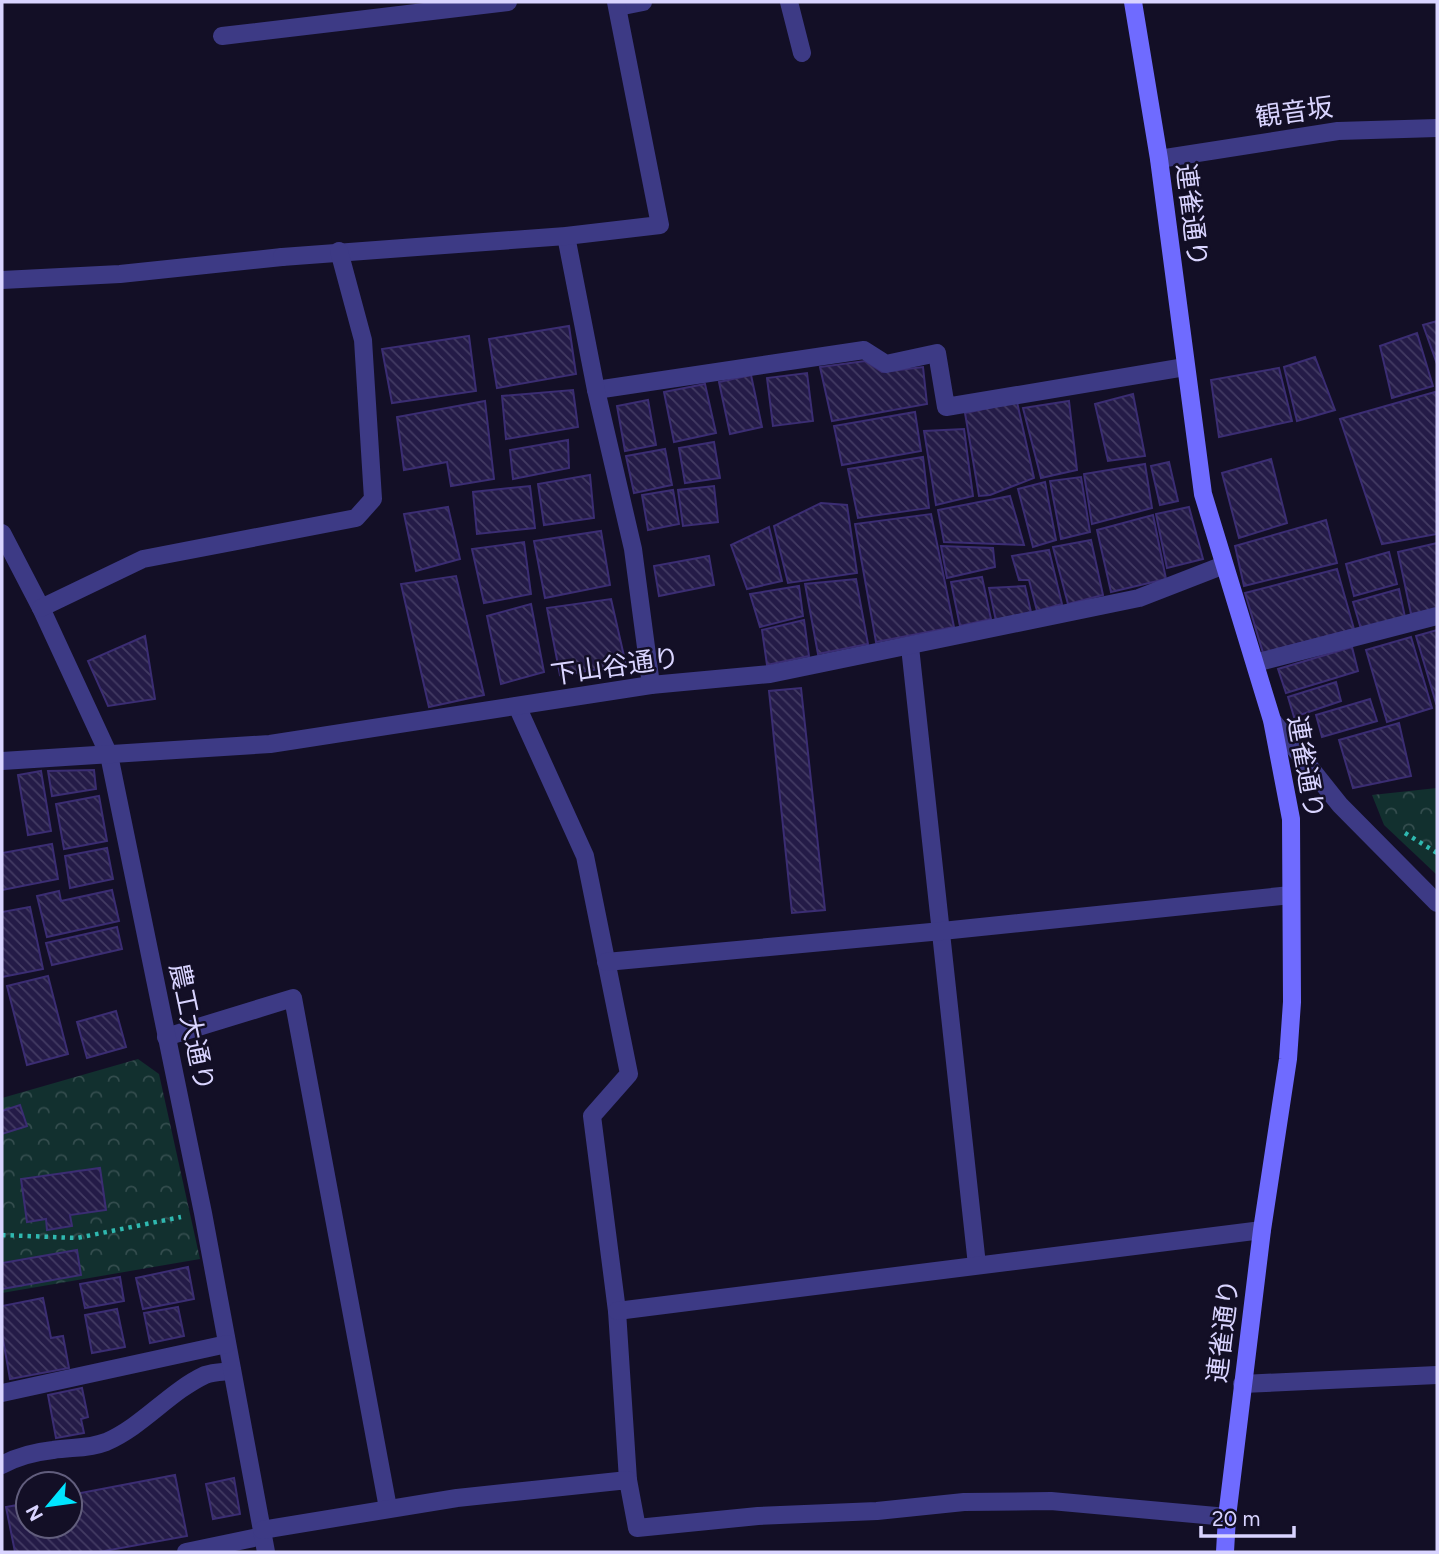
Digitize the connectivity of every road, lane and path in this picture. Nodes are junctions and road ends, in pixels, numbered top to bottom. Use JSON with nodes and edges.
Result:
{"nodes":[{"id":1,"x":508,"y":2,"type":"edge"},
{"id":2,"x":643,"y":2,"type":"edge"},
{"id":3,"x":789,"y":2,"type":"edge"},
{"id":4,"x":1133,"y":2,"type":"edge"},
{"id":5,"x":617,"y":5,"type":"edge"},
{"id":6,"x":222,"y":36,"type":"dead end"},
{"id":7,"x":802,"y":53,"type":"dead end"},
{"id":8,"x":1437,"y":128,"type":"edge"},
{"id":9,"x":1159,"y":159,"type":"junction"},
{"id":10,"x":566,"y":236,"type":"junction"},
{"id":11,"x":339,"y":251,"type":"junction"},
{"id":12,"x":2,"y":280,"type":"edge"},
{"id":13,"x":1185,"y":367,"type":"junction"},
{"id":14,"x":596,"y":390,"type":"junction"},
{"id":15,"x":2,"y":533,"type":"edge"},
{"id":16,"x":1224,"y":565,"type":"junction"},
{"id":17,"x":41,"y":608,"type":"junction"},
{"id":18,"x":1437,"y":617,"type":"edge"},
{"id":19,"x":910,"y":647,"type":"junction"},
{"id":20,"x":1255,"y":663,"type":"junction"},
{"id":21,"x":650,"y":685,"type":"junction"},
{"id":22,"x":517,"y":706,"type":"junction"},
{"id":23,"x":1272,"y":720,"type":"junction"},
{"id":24,"x":109,"y":755,"type":"junction"},
{"id":25,"x":2,"y":761,"type":"edge"},
{"id":26,"x":1291,"y":895,"type":"junction"},
{"id":27,"x":1437,"y":903,"type":"edge"},
{"id":28,"x":942,"y":931,"type":"junction"},
{"id":29,"x":606,"y":962,"type":"junction"},
{"id":30,"x":166,"y":1037,"type":"junction"},
{"id":31,"x":203,"y":1213,"type":"junction"},
{"id":32,"x":1262,"y":1230,"type":"junction"},
{"id":33,"x":2,"y":1235,"type":"edge"},
{"id":34,"x":977,"y":1265,"type":"junction"},
{"id":35,"x":617,"y":1311,"type":"junction"},
{"id":36,"x":227,"y":1344,"type":"junction"},
{"id":37,"x":232,"y":1370,"type":"junction"},
{"id":38,"x":1437,"y":1375,"type":"edge"},
{"id":39,"x":1242,"y":1384,"type":"junction"},
{"id":40,"x":2,"y":1394,"type":"edge"},
{"id":41,"x":2,"y":1465,"type":"edge"},
{"id":42,"x":628,"y":1480,"type":"junction"},
{"id":43,"x":388,"y":1508,"type":"junction"},
{"id":44,"x":1227,"y":1517,"type":"junction"},
{"id":45,"x":264,"y":1539,"type":"edge"},
{"id":46,"x":186,"y":1552,"type":"edge"},
{"id":47,"x":1225,"y":1552,"type":"edge"}],
"edges":[{"from":1,"to":6,"type":"street"},
{"from":2,"to":5,"type":"street"},
{"from":3,"to":7,"type":"street"},
{"from":4,"to":9,"type":"main road","name":"連雀通り"},
{"from":5,"to":10,"type":"street"},
{"from":8,"to":9,"type":"street","name":"観音坂"},
{"from":9,"to":13,"type":"main road","name":"連雀通り"},
{"from":10,"to":11,"type":"street"},
{"from":10,"to":14,"type":"street"},
{"from":11,"to":12,"type":"street"},
{"from":11,"to":17,"type":"street"},
{"from":13,"to":14,"type":"street"},
{"from":13,"to":16,"type":"main road","name":"連雀通り"},
{"from":14,"to":21,"type":"street"},
{"from":15,"to":17,"type":"street","name":"農工大通り"},
{"from":16,"to":19,"type":"street","name":"下山谷通り"},
{"from":16,"to":20,"type":"main road","name":"連雀通り"},
{"from":17,"to":24,"type":"street","name":"農工大通り"},
{"from":18,"to":20,"type":"street"},
{"from":19,"to":21,"type":"street","name":"下山谷通り"},
{"from":19,"to":28,"type":"street"},
{"from":20,"to":23,"type":"main road","name":"連雀通り"},
{"from":21,"to":22,"type":"street","name":"下山谷通り"},
{"from":22,"to":24,"type":"street","name":"下山谷通り"},
{"from":22,"to":29,"type":"street"},
{"from":23,"to":26,"type":"main road","name":"連雀通り"},
{"from":23,"to":27,"type":"street"},
{"from":24,"to":25,"type":"street","name":"下山谷通り"},
{"from":24,"to":30,"type":"street","name":"農工大通り"},
{"from":26,"to":28,"type":"street"},
{"from":26,"to":32,"type":"main road","name":"連雀通り"},
{"from":28,"to":29,"type":"street"},
{"from":28,"to":34,"type":"street"},
{"from":29,"to":35,"type":"street"},
{"from":30,"to":31,"type":"street","name":"農工大通り"},
{"from":30,"to":43,"type":"street"},
{"from":31,"to":33,"type":"path"},
{"from":31,"to":36,"type":"street","name":"農工大通り"},
{"from":32,"to":34,"type":"street"},
{"from":32,"to":39,"type":"main road","name":"連雀通り"},
{"from":34,"to":35,"type":"street"},
{"from":35,"to":42,"type":"street"},
{"from":36,"to":37,"type":"street","name":"農工大通り"},
{"from":36,"to":40,"type":"street"},
{"from":37,"to":41,"type":"street"},
{"from":37,"to":45,"type":"street","name":"農工大通り"},
{"from":38,"to":39,"type":"street"},
{"from":39,"to":44,"type":"main road","name":"連雀通り"},
{"from":42,"to":43,"type":"street"},
{"from":42,"to":44,"type":"street"},
{"from":43,"to":45,"type":"street"},
{"from":44,"to":47,"type":"main road","name":"連雀通り"},
{"from":45,"to":46,"type":"street"}]}
